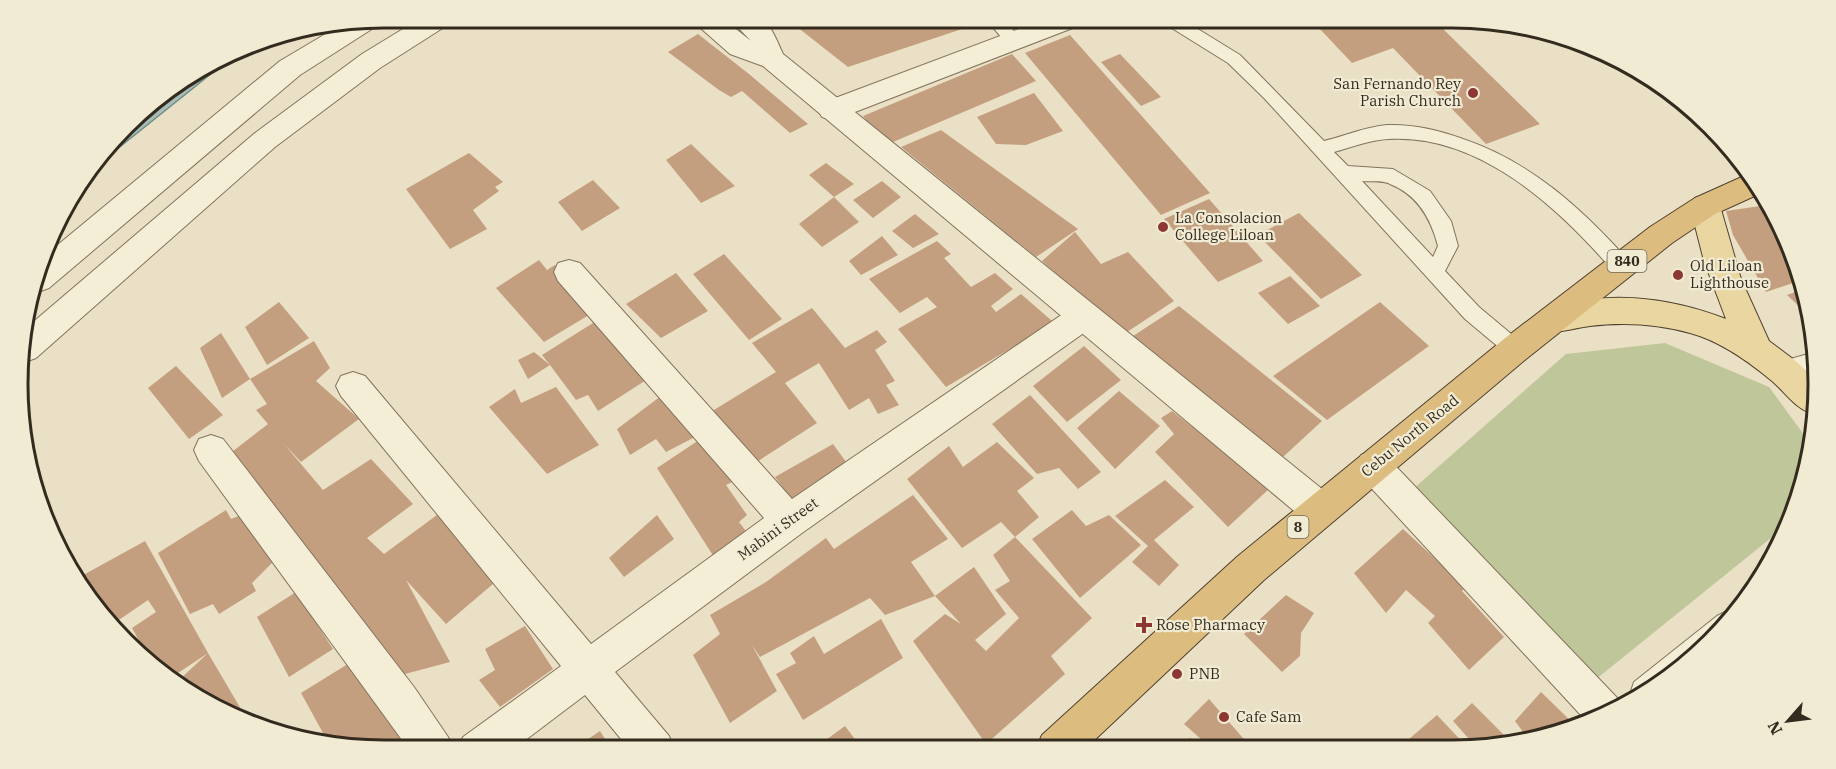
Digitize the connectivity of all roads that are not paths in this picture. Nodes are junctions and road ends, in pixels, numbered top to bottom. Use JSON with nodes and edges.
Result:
{"nodes":[{"id":1,"x":424,"y":28,"type":"edge"},
{"id":2,"x":717,"y":28,"type":"edge"},
{"id":3,"x":754,"y":28,"type":"edge"},
{"id":4,"x":1002,"y":28,"type":"edge"},
{"id":5,"x":1046,"y":28,"type":"edge"},
{"id":6,"x":1184,"y":28,"type":"edge"},
{"id":7,"x":351,"y":30,"type":"edge"},
{"id":8,"x":1013,"y":40,"type":"junction"},
{"id":9,"x":772,"y":59,"type":"junction"},
{"id":10,"x":832,"y":110,"type":"junction"},
{"id":11,"x":1321,"y":149,"type":"junction"},
{"id":12,"x":1341,"y":173,"type":"junction"},
{"id":13,"x":1747,"y":186,"type":"edge"},
{"id":14,"x":1705,"y":207,"type":"junction"},
{"id":15,"x":1621,"y":266,"type":"junction"},
{"id":16,"x":46,"y":272,"type":"edge"},
{"id":17,"x":569,"y":272,"type":"dead end"},
{"id":18,"x":1435,"y":272,"type":"junction"},
{"id":19,"x":1084,"y":316,"type":"junction"},
{"id":20,"x":1552,"y":320,"type":"junction"},
{"id":21,"x":31,"y":342,"type":"edge"},
{"id":22,"x":1756,"y":348,"type":"junction"},
{"id":23,"x":1515,"y":350,"type":"junction"},
{"id":24,"x":1807,"y":363,"type":"edge"},
{"id":25,"x":1783,"y":369,"type":"junction"},
{"id":26,"x":353,"y":386,"type":"dead end"},
{"id":27,"x":1808,"y":394,"type":"edge"},
{"id":28,"x":211,"y":450,"type":"dead end"},
{"id":29,"x":1373,"y":465,"type":"junction"},
{"id":30,"x":1319,"y":509,"type":"junction"},
{"id":31,"x":789,"y":521,"type":"junction"},
{"id":32,"x":589,"y":669,"type":"junction"},
{"id":33,"x":1601,"y":707,"type":"edge"},
{"id":34,"x":427,"y":740,"type":"edge"},
{"id":35,"x":492,"y":740,"type":"edge"},
{"id":36,"x":647,"y":740,"type":"edge"},
{"id":37,"x":1066,"y":740,"type":"edge"}],
"edges":[{"from":1,"to":21,"type":"street"},
{"from":2,"to":9,"type":"street"},
{"from":3,"to":9,"type":"street"},
{"from":4,"to":8,"type":"lane"},
{"from":5,"to":8,"type":"street"},
{"from":6,"to":11,"type":"lane"},
{"from":7,"to":16,"type":"street"},
{"from":8,"to":10,"type":"street"},
{"from":9,"to":10,"type":"street"},
{"from":10,"to":19,"type":"street"},
{"from":11,"to":12,"type":"lane"},
{"from":11,"to":15,"type":"lane"},
{"from":12,"to":18,"type":"lane"},
{"from":12,"to":18,"type":"lane"},
{"from":13,"to":14,"type":"highway","number":"840"},
{"from":14,"to":15,"type":"highway","number":"840"},
{"from":14,"to":22,"type":"main road"},
{"from":15,"to":20,"type":"highway","number":"840"},
{"from":17,"to":31,"type":"street"},
{"from":18,"to":23,"type":"lane"},
{"from":19,"to":30,"type":"street"},
{"from":19,"to":31,"type":"street","name":"Mabini Street"},
{"from":20,"to":22,"type":"main road","name":"Cebu North Road","number":"8"},
{"from":20,"to":23,"type":"highway","name":"Cebu North Road","number":"8"},
{"from":22,"to":25,"type":"main road","name":"Cebu North Road","number":"8"},
{"from":23,"to":29,"type":"highway","name":"Cebu North Road","number":"8"},
{"from":24,"to":25,"type":"lane"},
{"from":25,"to":27,"type":"main road","name":"Cebu North Road","number":"8"},
{"from":26,"to":32,"type":"street"},
{"from":28,"to":34,"type":"street"},
{"from":29,"to":30,"type":"highway","name":"Cebu North Road","number":"8"},
{"from":29,"to":33,"type":"street"},
{"from":30,"to":37,"type":"highway","name":"Cebu North Road","number":"8"},
{"from":31,"to":32,"type":"street","name":"Mabini Street"},
{"from":32,"to":35,"type":"street","name":"Mabini Street"},
{"from":32,"to":36,"type":"street"}]}
